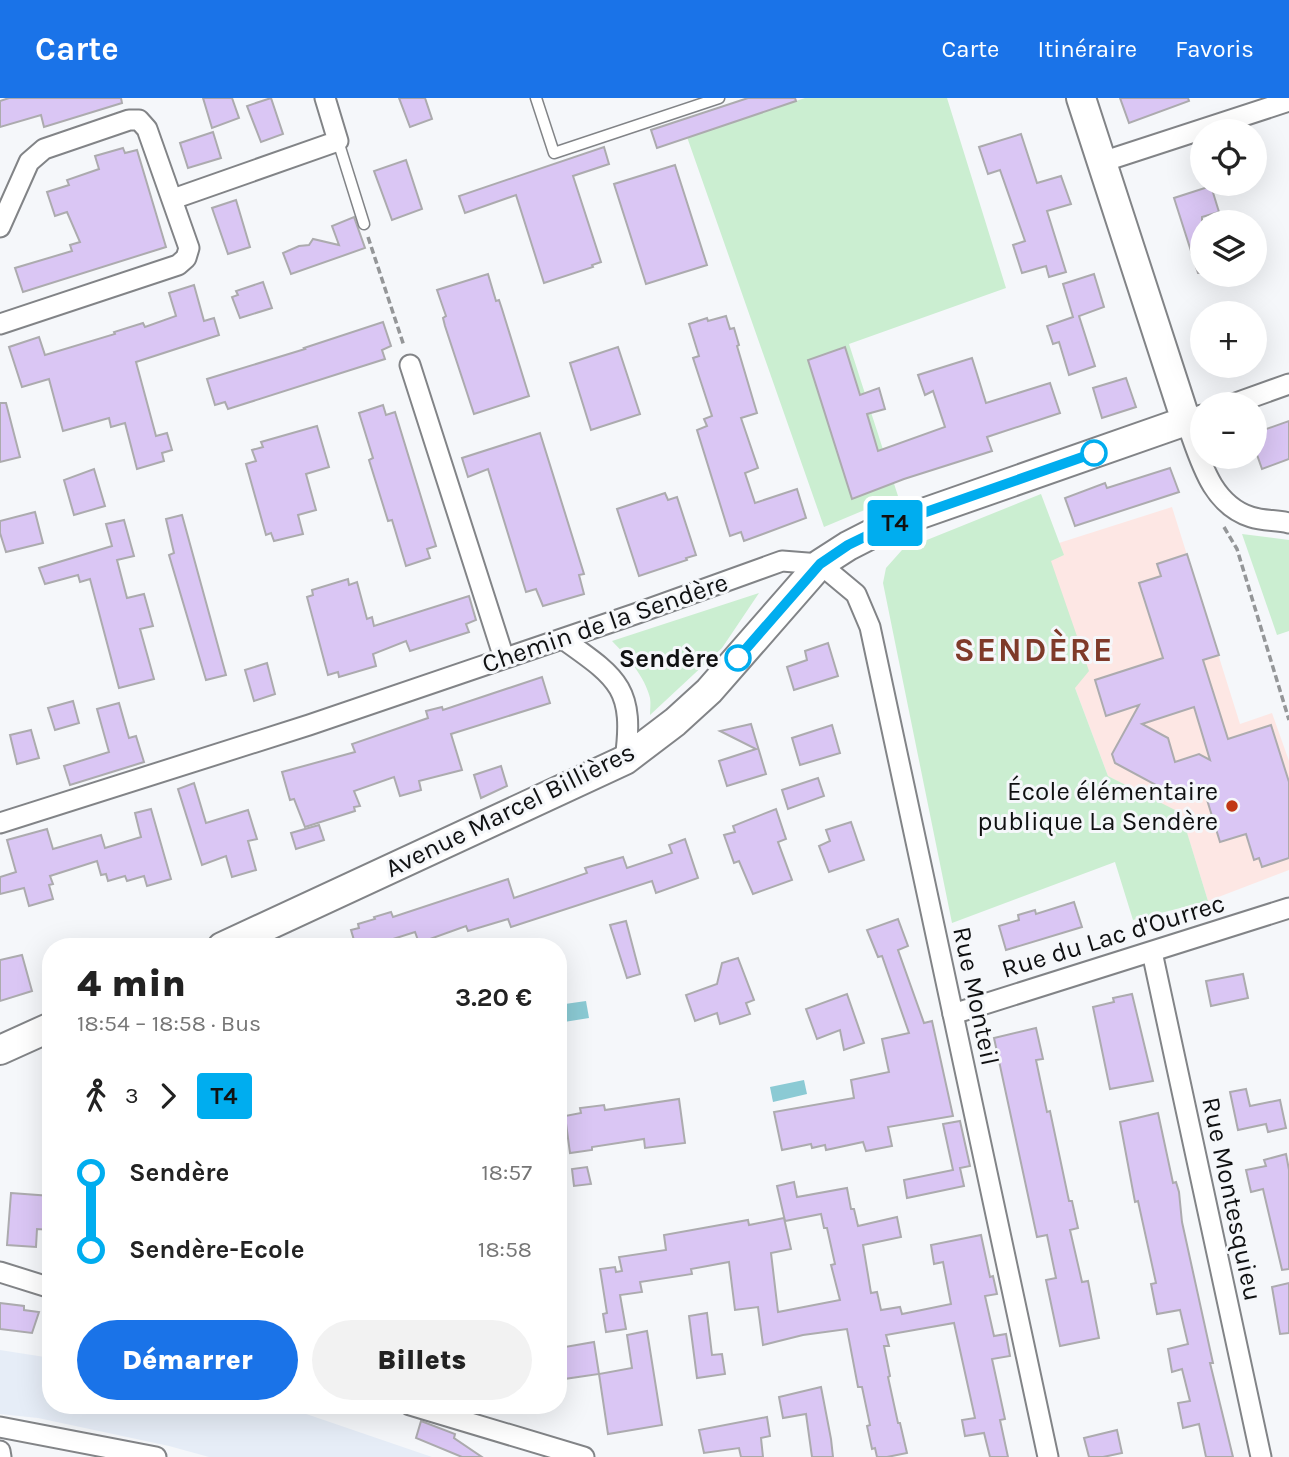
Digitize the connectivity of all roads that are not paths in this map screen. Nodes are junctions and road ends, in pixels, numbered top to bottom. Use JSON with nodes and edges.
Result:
{"nodes":[{"id":1,"x":325,"y":98,"type":"edge"},
{"id":2,"x":536,"y":98,"type":"edge"},
{"id":3,"x":719,"y":98,"type":"edge"},
{"id":4,"x":1081,"y":98,"type":"edge"},
{"id":5,"x":1289,"y":101,"type":"edge"},
{"id":6,"x":338,"y":141,"type":"junction"},
{"id":7,"x":1102,"y":162,"type":"junction"},
{"id":8,"x":173,"y":199,"type":"junction"},
{"id":9,"x":364,"y":224,"type":"road end"},
{"id":10,"x":0,"y":227,"type":"edge"},
{"id":11,"x":0,"y":324,"type":"edge"},
{"id":12,"x":410,"y":365,"type":"road end"},
{"id":13,"x":1289,"y":384,"type":"edge"},
{"id":14,"x":1267,"y":392,"type":"edge"},
{"id":15,"x":1190,"y":407,"type":"edge"},
{"id":16,"x":1190,"y":419,"type":"edge"},
{"id":17,"x":1208,"y":469,"type":"edge"},
{"id":18,"x":1284,"y":518,"type":"edge"},
{"id":19,"x":820,"y":564,"type":"junction"},
{"id":20,"x":563,"y":639,"type":"junction"},
{"id":21,"x":504,"y":658,"type":"junction"},
{"id":22,"x":625,"y":760,"type":"junction"},
{"id":23,"x":0,"y":823,"type":"edge"},
{"id":24,"x":1289,"y":908,"type":"edge"},
{"id":25,"x":241,"y":938,"type":"edge"},
{"id":26,"x":1152,"y":952,"type":"junction"},
{"id":27,"x":953,"y":1014,"type":"junction"},
{"id":28,"x":42,"y":1031,"type":"edge"},
{"id":29,"x":0,"y":1050,"type":"edge"},
{"id":30,"x":0,"y":1272,"type":"edge"},
{"id":31,"x":42,"y":1285,"type":"edge"},
{"id":32,"x":440,"y":1414,"type":"edge"},
{"id":33,"x":0,"y":1427,"type":"edge"},
{"id":34,"x":0,"y":1451,"type":"edge"},
{"id":35,"x":1,"y":1457,"type":"edge"},
{"id":36,"x":156,"y":1457,"type":"edge"},
{"id":37,"x":584,"y":1457,"type":"edge"},
{"id":38,"x":1048,"y":1457,"type":"edge"},
{"id":39,"x":1261,"y":1457,"type":"edge"}],
"edges":[{"from":1,"to":6,"type":"street"},
{"from":2,"to":3,"type":"lane"},
{"from":4,"to":7,"type":"street"},
{"from":5,"to":7,"type":"street"},
{"from":6,"to":8,"type":"street"},
{"from":6,"to":9,"type":"lane"},
{"from":7,"to":15,"type":"street"},
{"from":8,"to":10,"type":"street"},
{"from":8,"to":11,"type":"street"},
{"from":12,"to":21,"type":"street"},
{"from":13,"to":14,"type":"street"},
{"from":16,"to":19,"type":"street"},
{"from":17,"to":18,"type":"street"},
{"from":19,"to":20,"type":"street","name":"Chemin de la Sendère"},
{"from":19,"to":22,"type":"street","name":"Avenue Marcel Billières"},
{"from":19,"to":27,"type":"street","name":"Rue Monteil"},
{"from":20,"to":21,"type":"street","name":"Chemin de la Sendère"},
{"from":20,"to":22,"type":"street"},
{"from":21,"to":23,"type":"street","name":"Chemin de la Sendère"},
{"from":22,"to":25,"type":"street","name":"Avenue Marcel Billières"},
{"from":24,"to":26,"type":"street","name":"Rue du Lac d'Ourrec"},
{"from":26,"to":27,"type":"street","name":"Rue du Lac d'Ourrec"},
{"from":26,"to":39,"type":"street","name":"Rue Montesquieu"},
{"from":27,"to":38,"type":"street","name":"Rue Monteil"},
{"from":28,"to":29,"type":"street"},
{"from":30,"to":31,"type":"street"},
{"from":32,"to":37,"type":"street"},
{"from":33,"to":36,"type":"street"},
{"from":34,"to":35,"type":"street"}]}
